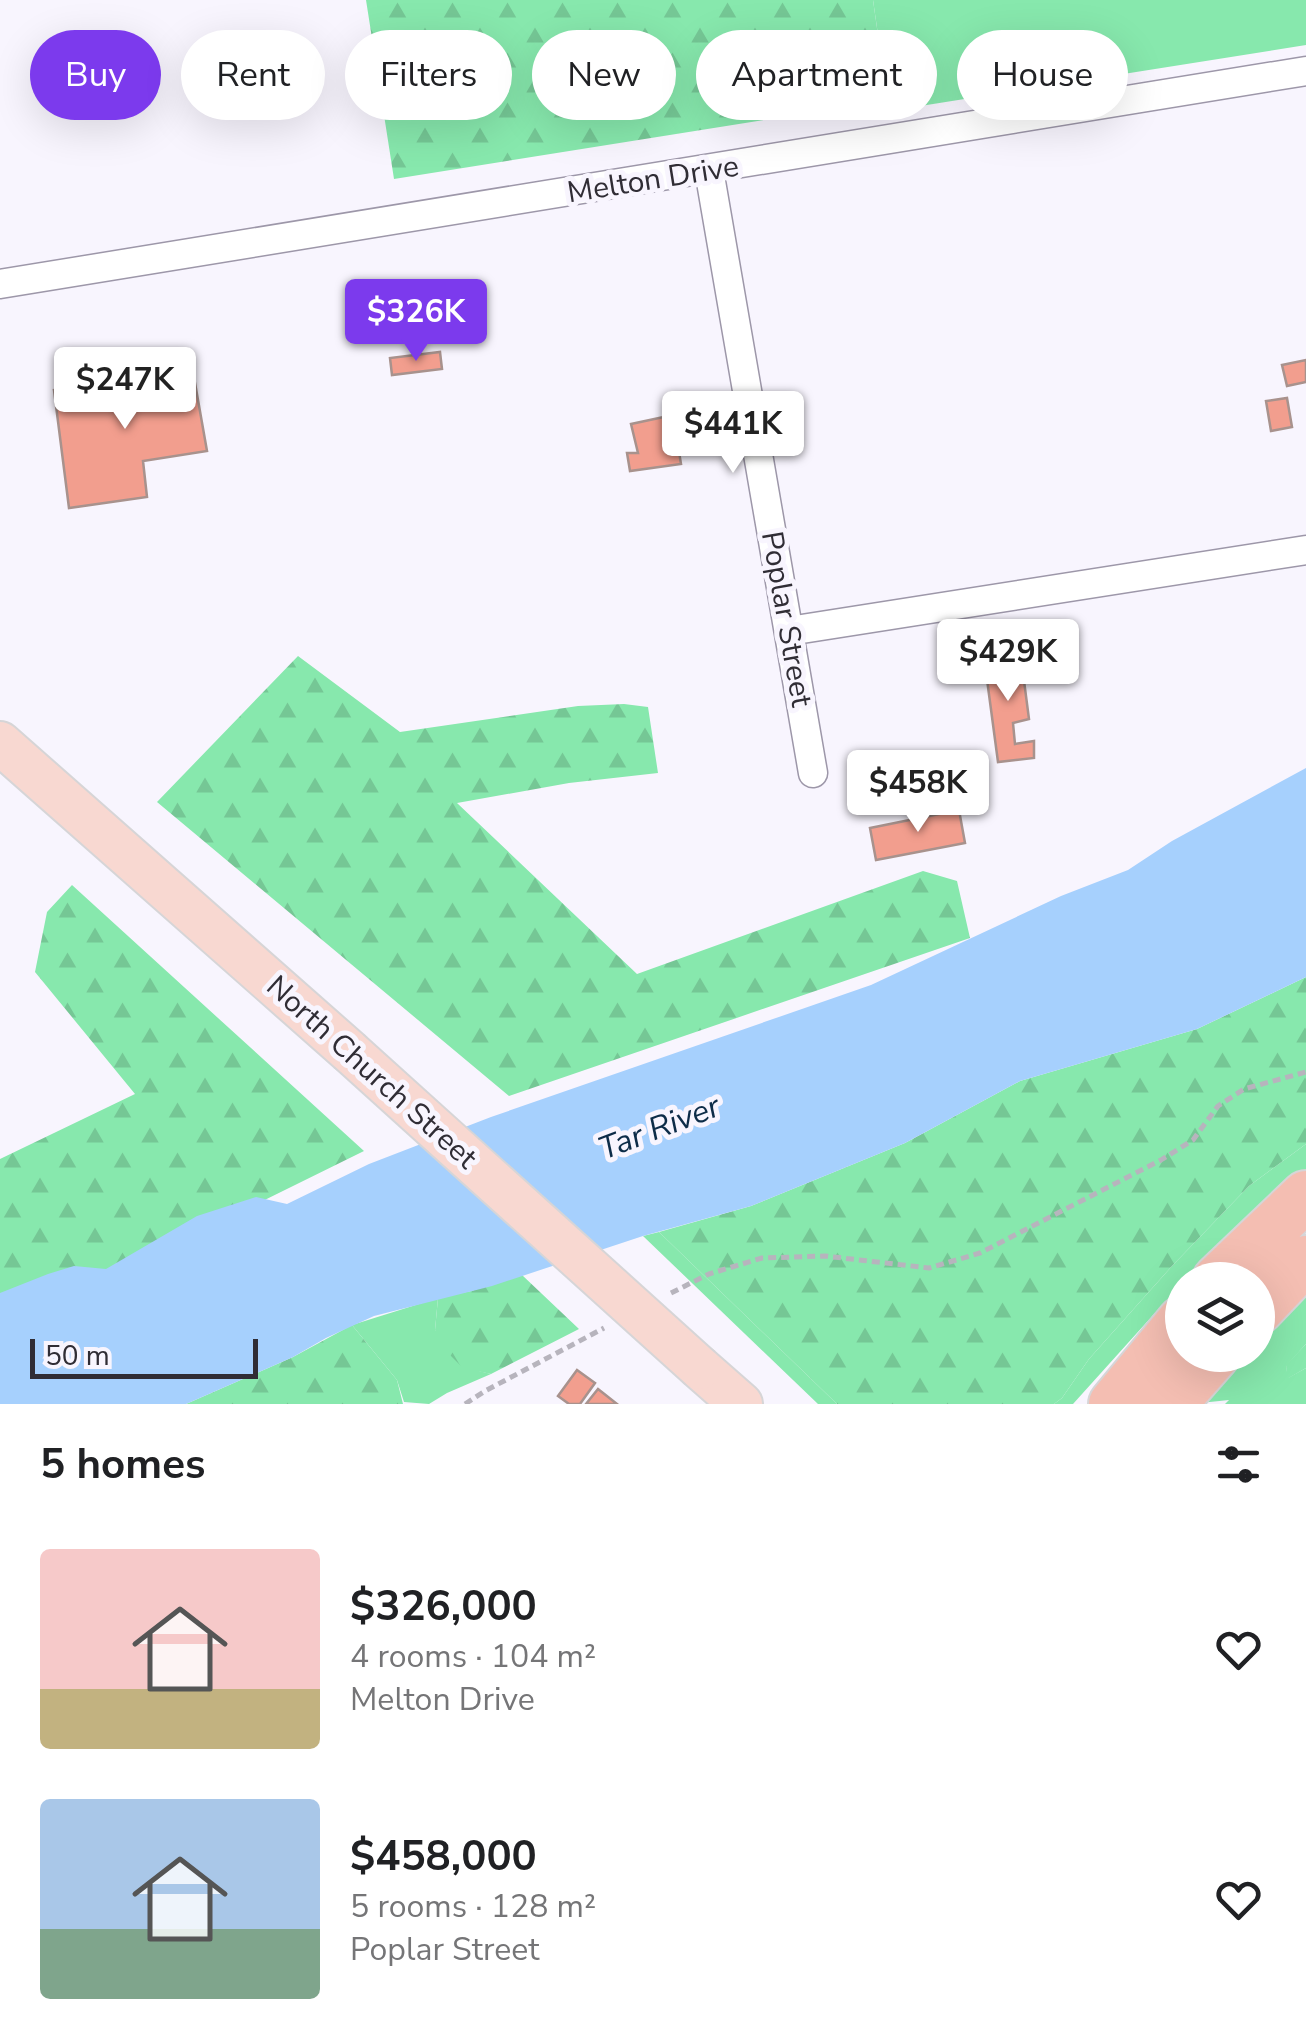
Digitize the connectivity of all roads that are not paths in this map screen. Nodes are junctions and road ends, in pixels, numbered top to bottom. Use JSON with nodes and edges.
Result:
{"nodes":[{"id":1,"x":1306,"y":71,"type":"edge"},
{"id":2,"x":709,"y":170,"type":"junction"},
{"id":3,"x":0,"y":284,"type":"edge"},
{"id":4,"x":1306,"y":550,"type":"edge"},
{"id":5,"x":788,"y":631,"type":"junction"},
{"id":6,"x":0,"y":743,"type":"edge"},
{"id":7,"x":813,"y":773,"type":"dead end"},
{"id":8,"x":1306,"y":1196,"type":"edge"},
{"id":9,"x":1306,"y":1261,"type":"edge"},
{"id":10,"x":1237,"y":1262,"type":"edge"},
{"id":11,"x":1275,"y":1291,"type":"edge"},
{"id":12,"x":1165,"y":1342,"type":"edge"},
{"id":13,"x":1199,"y":1372,"type":"edge"},
{"id":14,"x":741,"y":1404,"type":"edge"},
{"id":15,"x":1114,"y":1404,"type":"edge"},
{"id":16,"x":1171,"y":1404,"type":"edge"}],
"edges":[{"from":1,"to":2,"type":"street","name":"Melton Drive"},
{"from":2,"to":3,"type":"street","name":"Melton Drive"},
{"from":2,"to":5,"type":"street","name":"Poplar Street"},
{"from":4,"to":5,"type":"street"},
{"from":5,"to":7,"type":"street","name":"Poplar Street"},
{"from":6,"to":14,"type":"main road","name":"North Church Street","bridge":true},
{"from":8,"to":10,"type":"highway"},
{"from":9,"to":11,"type":"highway"},
{"from":12,"to":15,"type":"highway"},
{"from":13,"to":16,"type":"highway"}]}
